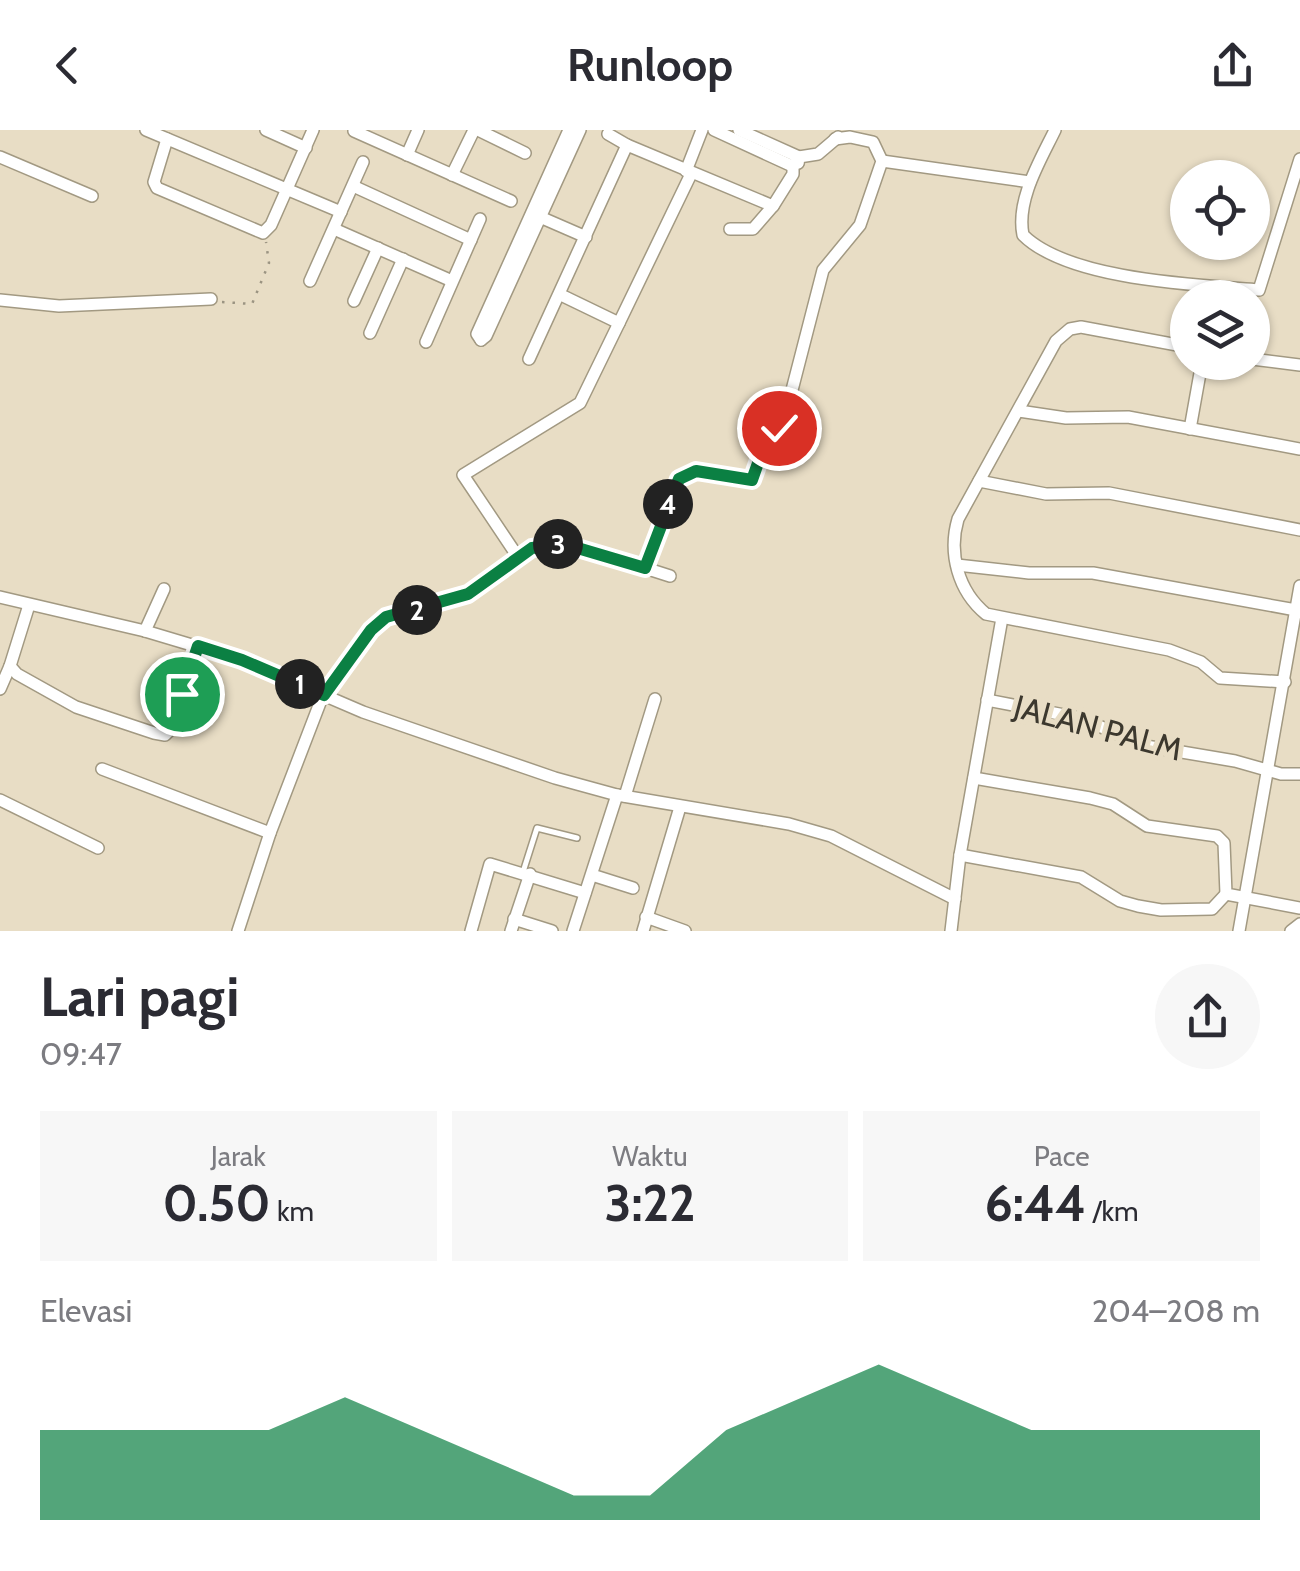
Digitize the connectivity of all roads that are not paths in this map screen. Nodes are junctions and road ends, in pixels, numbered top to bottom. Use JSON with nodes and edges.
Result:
{"nodes":[{"id":1,"x":146,"y":130,"type":"edge"},
{"id":2,"x":266,"y":130,"type":"edge"},
{"id":3,"x":313,"y":130,"type":"edge"},
{"id":4,"x":418,"y":130,"type":"edge"},
{"id":5,"x":476,"y":130,"type":"edge"},
{"id":6,"x":568,"y":130,"type":"edge"},
{"id":7,"x":580,"y":130,"type":"edge"},
{"id":8,"x":702,"y":130,"type":"edge"},
{"id":9,"x":714,"y":130,"type":"edge"},
{"id":10,"x":739,"y":130,"type":"edge"},
{"id":11,"x":1055,"y":130,"type":"edge"},
{"id":12,"x":354,"y":131,"type":"edge"},
{"id":13,"x":608,"y":134,"type":"dead end"},
{"id":14,"x":840,"y":135,"type":"edge"},
{"id":15,"x":167,"y":139,"type":"junction"},
{"id":16,"x":627,"y":145,"type":"junction"},
{"id":17,"x":306,"y":148,"type":"junction"},
{"id":18,"x":565,"y":152,"type":"junction"},
{"id":19,"x":525,"y":153,"type":"dead end"},
{"id":20,"x":407,"y":155,"type":"junction"},
{"id":21,"x":0,"y":156,"type":"edge"},
{"id":22,"x":1300,"y":159,"type":"edge"},
{"id":23,"x":796,"y":161,"type":"junction"},
{"id":24,"x":882,"y":161,"type":"junction"},
{"id":25,"x":363,"y":162,"type":"dead end"},
{"id":26,"x":689,"y":173,"type":"junction"},
{"id":27,"x":452,"y":176,"type":"junction"},
{"id":28,"x":1030,"y":182,"type":"junction"},
{"id":29,"x":352,"y":186,"type":"junction"},
{"id":30,"x":286,"y":190,"type":"junction"},
{"id":31,"x":92,"y":196,"type":"dead end"},
{"id":32,"x":510,"y":201,"type":"dead end"},
{"id":33,"x":772,"y":206,"type":"junction"},
{"id":34,"x":341,"y":212,"type":"junction"},
{"id":35,"x":540,"y":217,"type":"junction"},
{"id":36,"x":480,"y":220,"type":"dead end"},
{"id":37,"x":334,"y":229,"type":"junction"},
{"id":38,"x":730,"y":229,"type":"dead end"},
{"id":39,"x":586,"y":237,"type":"junction"},
{"id":40,"x":471,"y":240,"type":"junction"},
{"id":41,"x":378,"y":248,"type":"junction"},
{"id":42,"x":403,"y":259,"type":"junction"},
{"id":43,"x":310,"y":281,"type":"dead end"},
{"id":44,"x":452,"y":281,"type":"junction"},
{"id":45,"x":561,"y":294,"type":"junction"},
{"id":46,"x":210,"y":299,"type":"road end"},
{"id":47,"x":0,"y":300,"type":"edge"},
{"id":48,"x":354,"y":301,"type":"dead end"},
{"id":49,"x":619,"y":324,"type":"junction"},
{"id":50,"x":370,"y":333,"type":"dead end"},
{"id":51,"x":426,"y":342,"type":"dead end"},
{"id":52,"x":1170,"y":344,"type":"edge"},
{"id":53,"x":529,"y":359,"type":"dead end"},
{"id":54,"x":1270,"y":361,"type":"edge"},
{"id":55,"x":1300,"y":365,"type":"edge"},
{"id":56,"x":1199,"y":380,"type":"edge"},
{"id":57,"x":1019,"y":411,"type":"junction"},
{"id":58,"x":1190,"y":430,"type":"junction"},
{"id":59,"x":1300,"y":449,"type":"edge"},
{"id":60,"x":979,"y":481,"type":"junction"},
{"id":61,"x":1300,"y":530,"type":"edge"},
{"id":62,"x":518,"y":556,"type":"junction"},
{"id":63,"x":957,"y":565,"type":"junction"},
{"id":64,"x":645,"y":568,"type":"junction"},
{"id":65,"x":670,"y":576,"type":"dead end"},
{"id":66,"x":1300,"y":586,"type":"edge"},
{"id":67,"x":164,"y":589,"type":"dead end"},
{"id":68,"x":0,"y":597,"type":"edge"},
{"id":69,"x":29,"y":605,"type":"junction"},
{"id":70,"x":1296,"y":610,"type":"junction"},
{"id":71,"x":1002,"y":618,"type":"junction"},
{"id":72,"x":146,"y":631,"type":"junction"},
{"id":73,"x":198,"y":646,"type":"junction"},
{"id":74,"x":10,"y":666,"type":"junction"},
{"id":75,"x":1285,"y":682,"type":"junction"},
{"id":76,"x":0,"y":689,"type":"edge"},
{"id":77,"x":324,"y":695,"type":"junction"},
{"id":78,"x":655,"y":700,"type":"dead end"},
{"id":79,"x":987,"y":700,"type":"junction"},
{"id":80,"x":102,"y":769,"type":"dead end"},
{"id":81,"x":1268,"y":772,"type":"junction"},
{"id":82,"x":1300,"y":774,"type":"edge"},
{"id":83,"x":974,"y":778,"type":"junction"},
{"id":84,"x":621,"y":796,"type":"junction"},
{"id":85,"x":0,"y":800,"type":"edge"},
{"id":86,"x":680,"y":807,"type":"junction"},
{"id":87,"x":270,"y":833,"type":"junction"},
{"id":88,"x":577,"y":838,"type":"dead end"},
{"id":89,"x":98,"y":848,"type":"dead end"},
{"id":90,"x":960,"y":855,"type":"junction"},
{"id":91,"x":526,"y":873,"type":"junction"},
{"id":92,"x":592,"y":876,"type":"junction"},
{"id":93,"x":633,"y":888,"type":"dead end"},
{"id":94,"x":586,"y":893,"type":"junction"},
{"id":95,"x":1226,"y":894,"type":"junction"},
{"id":96,"x":1245,"y":898,"type":"junction"},
{"id":97,"x":955,"y":899,"type":"junction"},
{"id":98,"x":1300,"y":908,"type":"edge"},
{"id":99,"x":646,"y":917,"type":"junction"},
{"id":100,"x":1300,"y":924,"type":"edge"},
{"id":101,"x":512,"y":925,"type":"edge"},
{"id":102,"x":238,"y":931,"type":"edge"},
{"id":103,"x":470,"y":931,"type":"edge"},
{"id":104,"x":552,"y":931,"type":"edge"},
{"id":105,"x":573,"y":931,"type":"edge"},
{"id":106,"x":644,"y":931,"type":"edge"},
{"id":107,"x":685,"y":931,"type":"edge"},
{"id":108,"x":951,"y":931,"type":"edge"},
{"id":109,"x":1238,"y":931,"type":"edge"},
{"id":110,"x":1291,"y":931,"type":"edge"}],
"edges":[{"from":1,"to":15,"type":"street"},
{"from":2,"to":17,"type":"street"},
{"from":3,"to":17,"type":"street"},
{"from":4,"to":20,"type":"street"},
{"from":5,"to":19,"type":"street"},
{"from":5,"to":27,"type":"street"},
{"from":6,"to":18,"type":"street"},
{"from":7,"to":18,"type":"street"},
{"from":8,"to":26,"type":"street"},
{"from":9,"to":23,"type":"street"},
{"from":10,"to":23,"type":"street"},
{"from":11,"to":28,"type":"street"},
{"from":12,"to":20,"type":"street"},
{"from":13,"to":16,"type":"street"},
{"from":14,"to":23,"type":"street"},
{"from":14,"to":24,"type":"street"},
{"from":15,"to":30,"type":"street"},
{"from":15,"to":30,"type":"street"},
{"from":16,"to":26,"type":"street"},
{"from":16,"to":39,"type":"street"},
{"from":17,"to":30,"type":"street"},
{"from":18,"to":35,"type":"street"},
{"from":18,"to":35,"type":"street"},
{"from":20,"to":27,"type":"street"},
{"from":21,"to":31,"type":"street"},
{"from":22,"to":28,"type":"street"},
{"from":23,"to":33,"type":"street"},
{"from":24,"to":28,"type":"street"},
{"from":24,"to":64,"type":"street"},
{"from":25,"to":29,"type":"street"},
{"from":26,"to":33,"type":"street"},
{"from":26,"to":49,"type":"street"},
{"from":27,"to":32,"type":"street"},
{"from":29,"to":34,"type":"street"},
{"from":29,"to":40,"type":"street"},
{"from":30,"to":34,"type":"street"},
{"from":33,"to":38,"type":"street"},
{"from":34,"to":37,"type":"street"},
{"from":35,"to":39,"type":"street"},
{"from":36,"to":40,"type":"street"},
{"from":37,"to":41,"type":"street"},
{"from":37,"to":43,"type":"street"},
{"from":39,"to":45,"type":"street"},
{"from":40,"to":44,"type":"street"},
{"from":41,"to":42,"type":"street"},
{"from":41,"to":48,"type":"street"},
{"from":42,"to":44,"type":"street"},
{"from":42,"to":50,"type":"street"},
{"from":44,"to":51,"type":"street"},
{"from":45,"to":49,"type":"street"},
{"from":45,"to":53,"type":"street"},
{"from":46,"to":47,"type":"street"},
{"from":49,"to":62,"type":"street"},
{"from":52,"to":57,"type":"street"},
{"from":54,"to":55,"type":"street"},
{"from":56,"to":58,"type":"street"},
{"from":57,"to":58,"type":"street"},
{"from":57,"to":60,"type":"street"},
{"from":58,"to":59,"type":"street"},
{"from":60,"to":61,"type":"street"},
{"from":60,"to":63,"type":"street"},
{"from":62,"to":64,"type":"street"},
{"from":62,"to":77,"type":"street"},
{"from":63,"to":70,"type":"street"},
{"from":63,"to":71,"type":"street"},
{"from":64,"to":65,"type":"street"},
{"from":66,"to":70,"type":"street"},
{"from":67,"to":72,"type":"street"},
{"from":68,"to":69,"type":"street"},
{"from":69,"to":72,"type":"street"},
{"from":69,"to":74,"type":"street"},
{"from":70,"to":75,"type":"street"},
{"from":71,"to":75,"type":"street"},
{"from":71,"to":79,"type":"street"},
{"from":72,"to":73,"type":"street"},
{"from":73,"to":74,"type":"street"},
{"from":73,"to":77,"type":"street"},
{"from":74,"to":76,"type":"street"},
{"from":75,"to":81,"type":"street"},
{"from":77,"to":84,"type":"street"},
{"from":77,"to":87,"type":"street"},
{"from":78,"to":84,"type":"street"},
{"from":79,"to":81,"type":"street","name":"JALAN PALM"},
{"from":79,"to":83,"type":"street"},
{"from":80,"to":87,"type":"street"},
{"from":81,"to":82,"type":"street","name":"JALAN PALM"},
{"from":81,"to":96,"type":"street"},
{"from":83,"to":90,"type":"street"},
{"from":83,"to":95,"type":"street"},
{"from":84,"to":86,"type":"street"},
{"from":84,"to":92,"type":"street"},
{"from":85,"to":89,"type":"street"},
{"from":86,"to":97,"type":"street"},
{"from":86,"to":99,"type":"street"},
{"from":87,"to":102,"type":"street"},
{"from":88,"to":91,"type":"lane"},
{"from":90,"to":95,"type":"street"},
{"from":90,"to":97,"type":"street"},
{"from":91,"to":94,"type":"street"},
{"from":91,"to":101,"type":"street"},
{"from":91,"to":103,"type":"street"},
{"from":92,"to":93,"type":"street"},
{"from":92,"to":94,"type":"street"},
{"from":94,"to":105,"type":"street"},
{"from":95,"to":96,"type":"street"},
{"from":96,"to":98,"type":"street"},
{"from":96,"to":109,"type":"street"},
{"from":97,"to":108,"type":"street"},
{"from":99,"to":106,"type":"street"},
{"from":99,"to":107,"type":"street"},
{"from":100,"to":110,"type":"street"},
{"from":101,"to":104,"type":"street"}]}
